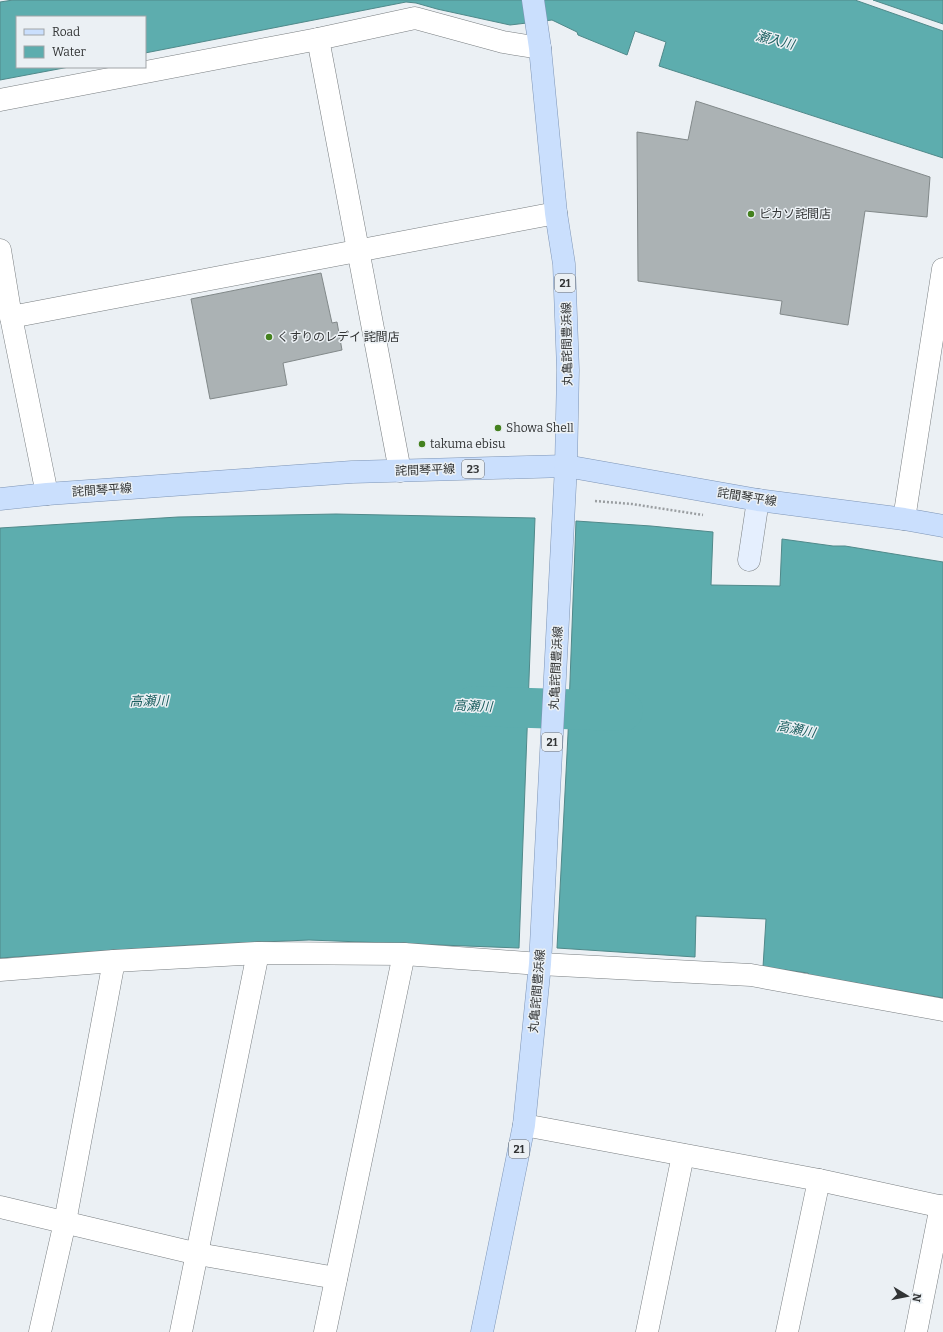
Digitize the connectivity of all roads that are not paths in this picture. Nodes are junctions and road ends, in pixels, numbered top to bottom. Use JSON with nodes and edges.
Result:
{"nodes":[{"id":1,"x":533,"y":0,"type":"edge"},
{"id":2,"x":318,"y":39,"type":"junction"},
{"id":3,"x":540,"y":48,"type":"junction"},
{"id":4,"x":0,"y":100,"type":"edge"},
{"id":5,"x":556,"y":213,"type":"junction"},
{"id":6,"x":0,"y":250,"type":"edge"},
{"id":7,"x":358,"y":252,"type":"junction"},
{"id":8,"x":943,"y":269,"type":"edge"},
{"id":9,"x":3,"y":285,"type":"edge"},
{"id":10,"x":11,"y":317,"type":"junction"},
{"id":11,"x":566,"y":466,"type":"junction"},
{"id":12,"x":400,"y":471,"type":"junction"},
{"id":13,"x":47,"y":494,"type":"junction"},
{"id":14,"x":0,"y":499,"type":"edge"},
{"id":15,"x":758,"y":500,"type":"junction"},
{"id":16,"x":904,"y":519,"type":"junction"},
{"id":17,"x":943,"y":526,"type":"edge"},
{"id":18,"x":749,"y":560,"type":"dead end"},
{"id":19,"x":258,"y":952,"type":"junction"},
{"id":20,"x":404,"y":954,"type":"junction"},
{"id":21,"x":114,"y":961,"type":"junction"},
{"id":22,"x":540,"y":964,"type":"junction"},
{"id":23,"x":0,"y":970,"type":"edge"},
{"id":24,"x":943,"y":1010,"type":"edge"},
{"id":25,"x":524,"y":1125,"type":"junction"},
{"id":26,"x":683,"y":1155,"type":"junction"},
{"id":27,"x":819,"y":1180,"type":"junction"},
{"id":28,"x":0,"y":1207,"type":"edge"},
{"id":29,"x":942,"y":1207,"type":"edge"},
{"id":30,"x":65,"y":1222,"type":"junction"},
{"id":31,"x":198,"y":1254,"type":"junction"},
{"id":32,"x":336,"y":1278,"type":"junction"},
{"id":33,"x":40,"y":1332,"type":"edge"},
{"id":34,"x":181,"y":1332,"type":"edge"},
{"id":35,"x":325,"y":1332,"type":"edge"},
{"id":36,"x":482,"y":1332,"type":"edge"},
{"id":37,"x":647,"y":1332,"type":"edge"},
{"id":38,"x":787,"y":1332,"type":"edge"},
{"id":39,"x":916,"y":1332,"type":"edge"}],
"edges":[{"from":1,"to":3,"type":"main road","name":"丸亀詫間豊浜線","number":"21"},
{"from":2,"to":3,"type":"street"},
{"from":2,"to":4,"type":"street"},
{"from":2,"to":7,"type":"street"},
{"from":3,"to":5,"type":"main road","name":"丸亀詫間豊浜線","number":"21"},
{"from":5,"to":7,"type":"street"},
{"from":5,"to":11,"type":"main road","name":"丸亀詫間豊浜線","number":"21"},
{"from":6,"to":9,"type":"street"},
{"from":7,"to":10,"type":"street"},
{"from":7,"to":12,"type":"street"},
{"from":8,"to":16,"type":"street"},
{"from":9,"to":10,"type":"street"},
{"from":10,"to":13,"type":"street"},
{"from":11,"to":12,"type":"main road","name":"詫間琴平線","number":"23"},
{"from":11,"to":15,"type":"main road","name":"詫間琴平線","number":"23"},
{"from":11,"to":22,"type":"main road","name":"丸亀詫間豊浜線","number":"21"},
{"from":12,"to":13,"type":"main road","name":"詫間琴平線","number":"23"},
{"from":13,"to":14,"type":"main road","name":"詫間琴平線","number":"23"},
{"from":15,"to":16,"type":"main road","name":"詫間琴平線","number":"23"},
{"from":15,"to":18,"type":"street"},
{"from":16,"to":17,"type":"main road","name":"詫間琴平線","number":"23"},
{"from":19,"to":20,"type":"street"},
{"from":19,"to":21,"type":"street"},
{"from":19,"to":31,"type":"street"},
{"from":20,"to":22,"type":"street"},
{"from":20,"to":32,"type":"street"},
{"from":21,"to":23,"type":"street"},
{"from":21,"to":30,"type":"street"},
{"from":22,"to":24,"type":"street"},
{"from":22,"to":25,"type":"main road","name":"丸亀詫間豊浜線","number":"21"},
{"from":25,"to":26,"type":"street"},
{"from":25,"to":36,"type":"main road","name":"丸亀詫間豊浜線","number":"21"},
{"from":26,"to":27,"type":"street"},
{"from":26,"to":37,"type":"street"},
{"from":27,"to":29,"type":"street"},
{"from":27,"to":38,"type":"street"},
{"from":28,"to":30,"type":"street"},
{"from":29,"to":39,"type":"street"},
{"from":30,"to":31,"type":"street"},
{"from":30,"to":33,"type":"street"},
{"from":31,"to":32,"type":"street"},
{"from":31,"to":34,"type":"street"},
{"from":32,"to":35,"type":"street"}]}
